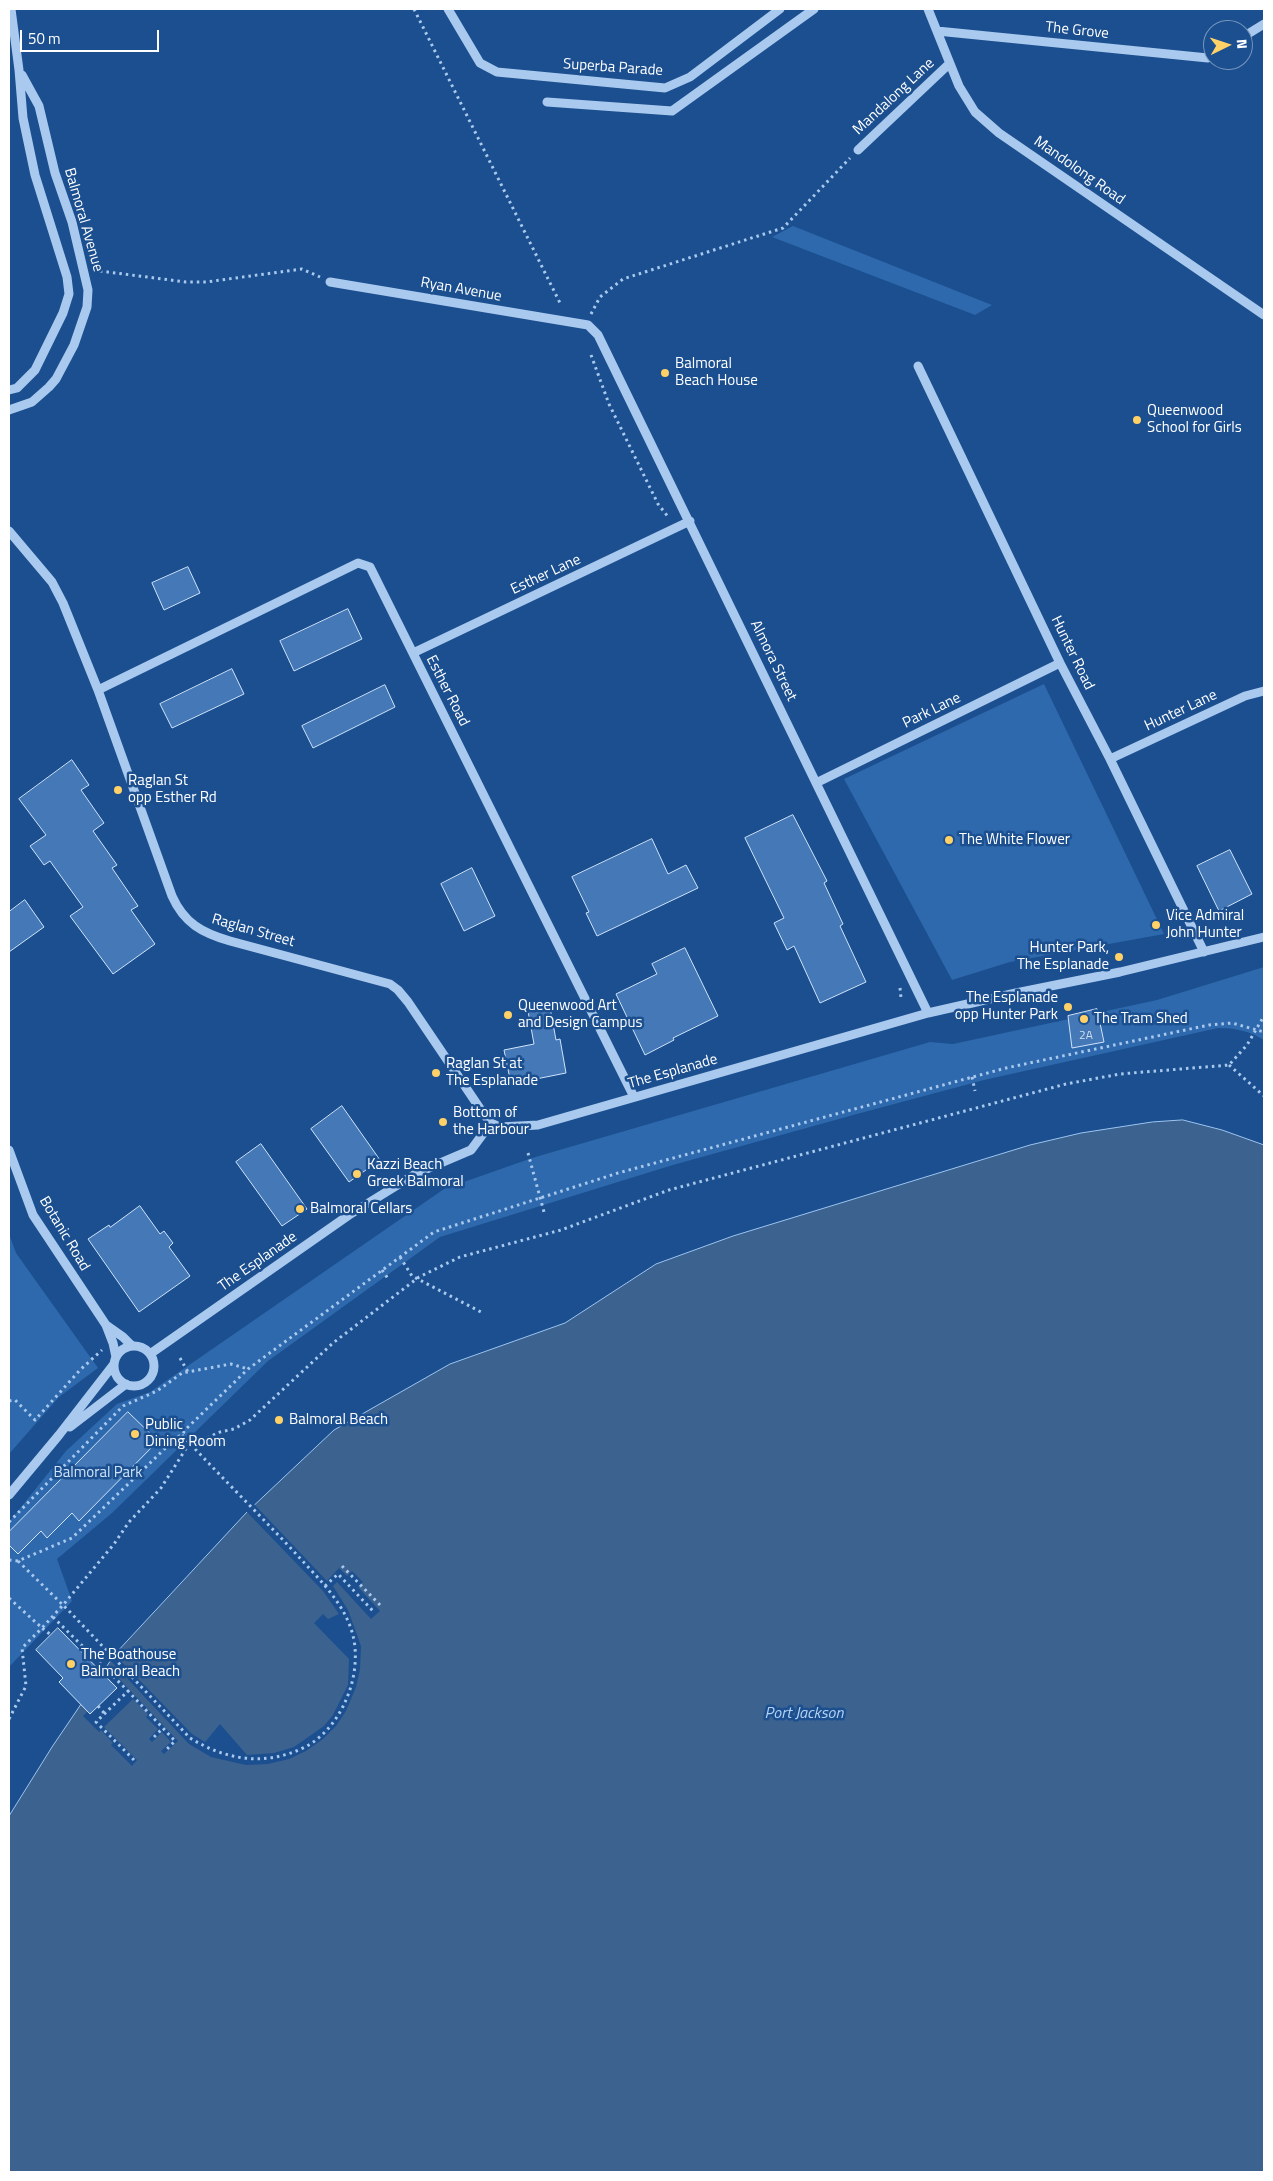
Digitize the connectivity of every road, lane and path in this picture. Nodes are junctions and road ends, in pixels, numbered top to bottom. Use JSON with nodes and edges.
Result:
{"nodes":[{"id":1,"x":11,"y":9,"type":"edge"},
{"id":2,"x":414,"y":9,"type":"edge"},
{"id":3,"x":448,"y":9,"type":"edge"},
{"id":4,"x":780,"y":9,"type":"edge"},
{"id":5,"x":814,"y":9,"type":"edge"},
{"id":6,"x":928,"y":9,"type":"edge"},
{"id":7,"x":1264,"y":24,"type":"edge"},
{"id":8,"x":937,"y":31,"type":"junction"},
{"id":9,"x":1253,"y":31,"type":"edge"},
{"id":10,"x":1203,"y":58,"type":"edge"},
{"id":11,"x":950,"y":64,"type":"junction"},
{"id":12,"x":20,"y":70,"type":"junction"},
{"id":13,"x":547,"y":102,"type":"dead end"},
{"id":14,"x":858,"y":150,"type":"joint"},
{"id":15,"x":100,"y":271,"type":"dead end"},
{"id":16,"x":330,"y":282,"type":"joint"},
{"id":17,"x":561,"y":305,"type":"dead end"},
{"id":18,"x":592,"y":314,"type":"dead end"},
{"id":19,"x":1264,"y":315,"type":"edge"},
{"id":20,"x":588,"y":325,"type":"joint"},
{"id":21,"x":587,"y":346,"type":"dead end"},
{"id":22,"x":918,"y":366,"type":"dead end"},
{"id":23,"x":9,"y":390,"type":"edge"},
{"id":24,"x":9,"y":410,"type":"edge"},
{"id":25,"x":669,"y":519,"type":"dead end"},
{"id":26,"x":690,"y":521,"type":"junction"},
{"id":27,"x":9,"y":531,"type":"edge"},
{"id":28,"x":413,"y":653,"type":"junction"},
{"id":29,"x":1060,"y":663,"type":"junction"},
{"id":30,"x":98,"y":690,"type":"junction"},
{"id":31,"x":1264,"y":691,"type":"edge"},
{"id":32,"x":1110,"y":758,"type":"junction"},
{"id":33,"x":816,"y":783,"type":"junction"},
{"id":34,"x":1264,"y":937,"type":"edge"},
{"id":35,"x":1204,"y":952,"type":"junction"},
{"id":36,"x":928,"y":1013,"type":"junction"},
{"id":37,"x":1264,"y":1016,"type":"edge"},
{"id":38,"x":1258,"y":1028,"type":"junction"},
{"id":39,"x":1264,"y":1032,"type":"edge"},
{"id":40,"x":1229,"y":1065,"type":"junction"},
{"id":41,"x":972,"y":1077,"type":"junction"},
{"id":42,"x":975,"y":1091,"type":"dead end"},
{"id":43,"x":1264,"y":1096,"type":"edge"},
{"id":44,"x":634,"y":1097,"type":"junction"},
{"id":45,"x":491,"y":1124,"type":"junction"},
{"id":46,"x":9,"y":1150,"type":"edge"},
{"id":47,"x":528,"y":1153,"type":"dead end"},
{"id":48,"x":539,"y":1200,"type":"junction"},
{"id":49,"x":544,"y":1212,"type":"dead end"},
{"id":50,"x":400,"y":1257,"type":"junction"},
{"id":51,"x":382,"y":1270,"type":"junction"},
{"id":52,"x":417,"y":1278,"type":"junction"},
{"id":53,"x":389,"y":1280,"type":"dead end"},
{"id":54,"x":481,"y":1312,"type":"dead end"},
{"id":55,"x":106,"y":1325,"type":"junction"},
{"id":56,"x":132,"y":1346,"type":"junction"},
{"id":57,"x":107,"y":1347,"type":"dead end"},
{"id":58,"x":150,"y":1354,"type":"junction"},
{"id":59,"x":180,"y":1358,"type":"dead end"},
{"id":60,"x":115,"y":1361,"type":"junction"},
{"id":61,"x":248,"y":1370,"type":"junction"},
{"id":62,"x":188,"y":1372,"type":"junction"},
{"id":63,"x":126,"y":1384,"type":"junction"},
{"id":64,"x":9,"y":1401,"type":"edge"},
{"id":65,"x":59,"y":1435,"type":"junction"},
{"id":66,"x":182,"y":1435,"type":"junction"},
{"id":67,"x":9,"y":1495,"type":"edge"},
{"id":68,"x":9,"y":1522,"type":"edge"},
{"id":69,"x":9,"y":1560,"type":"edge"},
{"id":70,"x":18,"y":1560,"type":"junction"},
{"id":71,"x":342,"y":1566,"type":"dead end"},
{"id":72,"x":355,"y":1579,"type":"junction"},
{"id":73,"x":348,"y":1585,"type":"junction"},
{"id":74,"x":325,"y":1586,"type":"junction"},
{"id":75,"x":9,"y":1598,"type":"edge"},
{"id":76,"x":63,"y":1606,"type":"junction"},
{"id":77,"x":382,"y":1607,"type":"dead end"},
{"id":78,"x":373,"y":1611,"type":"dead end"},
{"id":79,"x":53,"y":1616,"type":"junction"},
{"id":80,"x":42,"y":1628,"type":"junction"},
{"id":81,"x":51,"y":1635,"type":"dead end"},
{"id":82,"x":128,"y":1691,"type":"junction"},
{"id":83,"x":98,"y":1706,"type":"dead end"},
{"id":84,"x":10,"y":1714,"type":"edge"},
{"id":85,"x":105,"y":1714,"type":"junction"},
{"id":86,"x":9,"y":1719,"type":"edge"},
{"id":87,"x":163,"y":1728,"type":"junction"},
{"id":88,"x":154,"y":1737,"type":"dead end"},
{"id":89,"x":166,"y":1750,"type":"dead end"},
{"id":90,"x":134,"y":1760,"type":"dead end"}],
"edges":[{"from":1,"to":12,"type":"street","name":"Balmoral Avenue"},
{"from":2,"to":17,"type":"path"},
{"from":3,"to":4,"type":"street","name":"Superba Parade"},
{"from":5,"to":13,"type":"street"},
{"from":6,"to":8,"type":"street","name":"Mandolong Road"},
{"from":7,"to":9,"type":"street"},
{"from":8,"to":10,"type":"street","name":"The Grove"},
{"from":8,"to":11,"type":"street","name":"Mandolong Road"},
{"from":11,"to":14,"type":"street","name":"Mandalong Lane"},
{"from":11,"to":19,"type":"street","name":"Mandolong Road"},
{"from":12,"to":23,"type":"street","name":"Balmoral Avenue"},
{"from":12,"to":24,"type":"street","name":"Balmoral Avenue"},
{"from":14,"to":18,"type":"path"},
{"from":15,"to":16,"type":"path"},
{"from":16,"to":20,"type":"street","name":"Ryan Avenue"},
{"from":20,"to":26,"type":"street","name":"Almora Street"},
{"from":21,"to":25,"type":"path"},
{"from":22,"to":29,"type":"street","name":"Hunter Road"},
{"from":26,"to":28,"type":"street","name":"Esther Lane"},
{"from":26,"to":33,"type":"street","name":"Almora Street"},
{"from":27,"to":30,"type":"street","name":"Raglan Street"},
{"from":28,"to":30,"type":"street","name":"Esther Road"},
{"from":28,"to":44,"type":"street","name":"Esther Road"},
{"from":29,"to":32,"type":"street","name":"Hunter Road"},
{"from":29,"to":33,"type":"street","name":"Park Lane"},
{"from":30,"to":45,"type":"street","name":"Raglan Street"},
{"from":31,"to":32,"type":"street","name":"Hunter Lane"},
{"from":32,"to":35,"type":"street","name":"Hunter Road"},
{"from":33,"to":36,"type":"street","name":"Almora Street"},
{"from":34,"to":35,"type":"street","name":"The Esplanade"},
{"from":35,"to":36,"type":"street","name":"The Esplanade"},
{"from":36,"to":44,"type":"street","name":"The Esplanade"},
{"from":37,"to":38,"type":"path"},
{"from":38,"to":39,"type":"path"},
{"from":38,"to":40,"type":"path"},
{"from":38,"to":41,"type":"path"},
{"from":40,"to":43,"type":"path"},
{"from":40,"to":52,"type":"path"},
{"from":41,"to":42,"type":"path"},
{"from":41,"to":48,"type":"path"},
{"from":44,"to":45,"type":"street","name":"The Esplanade"},
{"from":45,"to":58,"type":"street","name":"The Esplanade"},
{"from":46,"to":55,"type":"street","name":"Botanic Road"},
{"from":47,"to":48,"type":"path"},
{"from":48,"to":49,"type":"path"},
{"from":48,"to":50,"type":"path"},
{"from":50,"to":51,"type":"path"},
{"from":50,"to":52,"type":"path"},
{"from":51,"to":53,"type":"path"},
{"from":51,"to":61,"type":"path"},
{"from":52,"to":54,"type":"path"},
{"from":52,"to":76,"type":"path"},
{"from":55,"to":56,"type":"street","name":"Botanic Road"},
{"from":55,"to":60,"type":"street","name":"Botanic Road"},
{"from":56,"to":58,"type":"street"},
{"from":56,"to":60,"type":"street"},
{"from":57,"to":64,"type":"path"},
{"from":58,"to":63,"type":"street"},
{"from":59,"to":62,"type":"path"},
{"from":60,"to":63,"type":"street"},
{"from":60,"to":65,"type":"street"},
{"from":61,"to":62,"type":"path"},
{"from":61,"to":66,"type":"path"},
{"from":62,"to":68,"type":"path"},
{"from":63,"to":65,"type":"street"},
{"from":65,"to":67,"type":"street"},
{"from":66,"to":70,"type":"path"},
{"from":66,"to":74,"type":"path","bridge":true},
{"from":69,"to":70,"type":"path"},
{"from":70,"to":76,"type":"path"},
{"from":71,"to":72,"type":"path"},
{"from":72,"to":73,"type":"path"},
{"from":72,"to":77,"type":"path"},
{"from":73,"to":74,"type":"path"},
{"from":73,"to":78,"type":"path"},
{"from":74,"to":76,"type":"path","bridge":true},
{"from":75,"to":80,"type":"path"},
{"from":76,"to":79,"type":"path"},
{"from":79,"to":80,"type":"path"},
{"from":79,"to":82,"type":"path"},
{"from":80,"to":81,"type":"path"},
{"from":80,"to":84,"type":"path"},
{"from":82,"to":85,"type":"path"},
{"from":82,"to":87,"type":"path"},
{"from":83,"to":85,"type":"path"},
{"from":84,"to":86,"type":"path"},
{"from":85,"to":90,"type":"path"},
{"from":87,"to":88,"type":"path"},
{"from":87,"to":89,"type":"path"}]}
